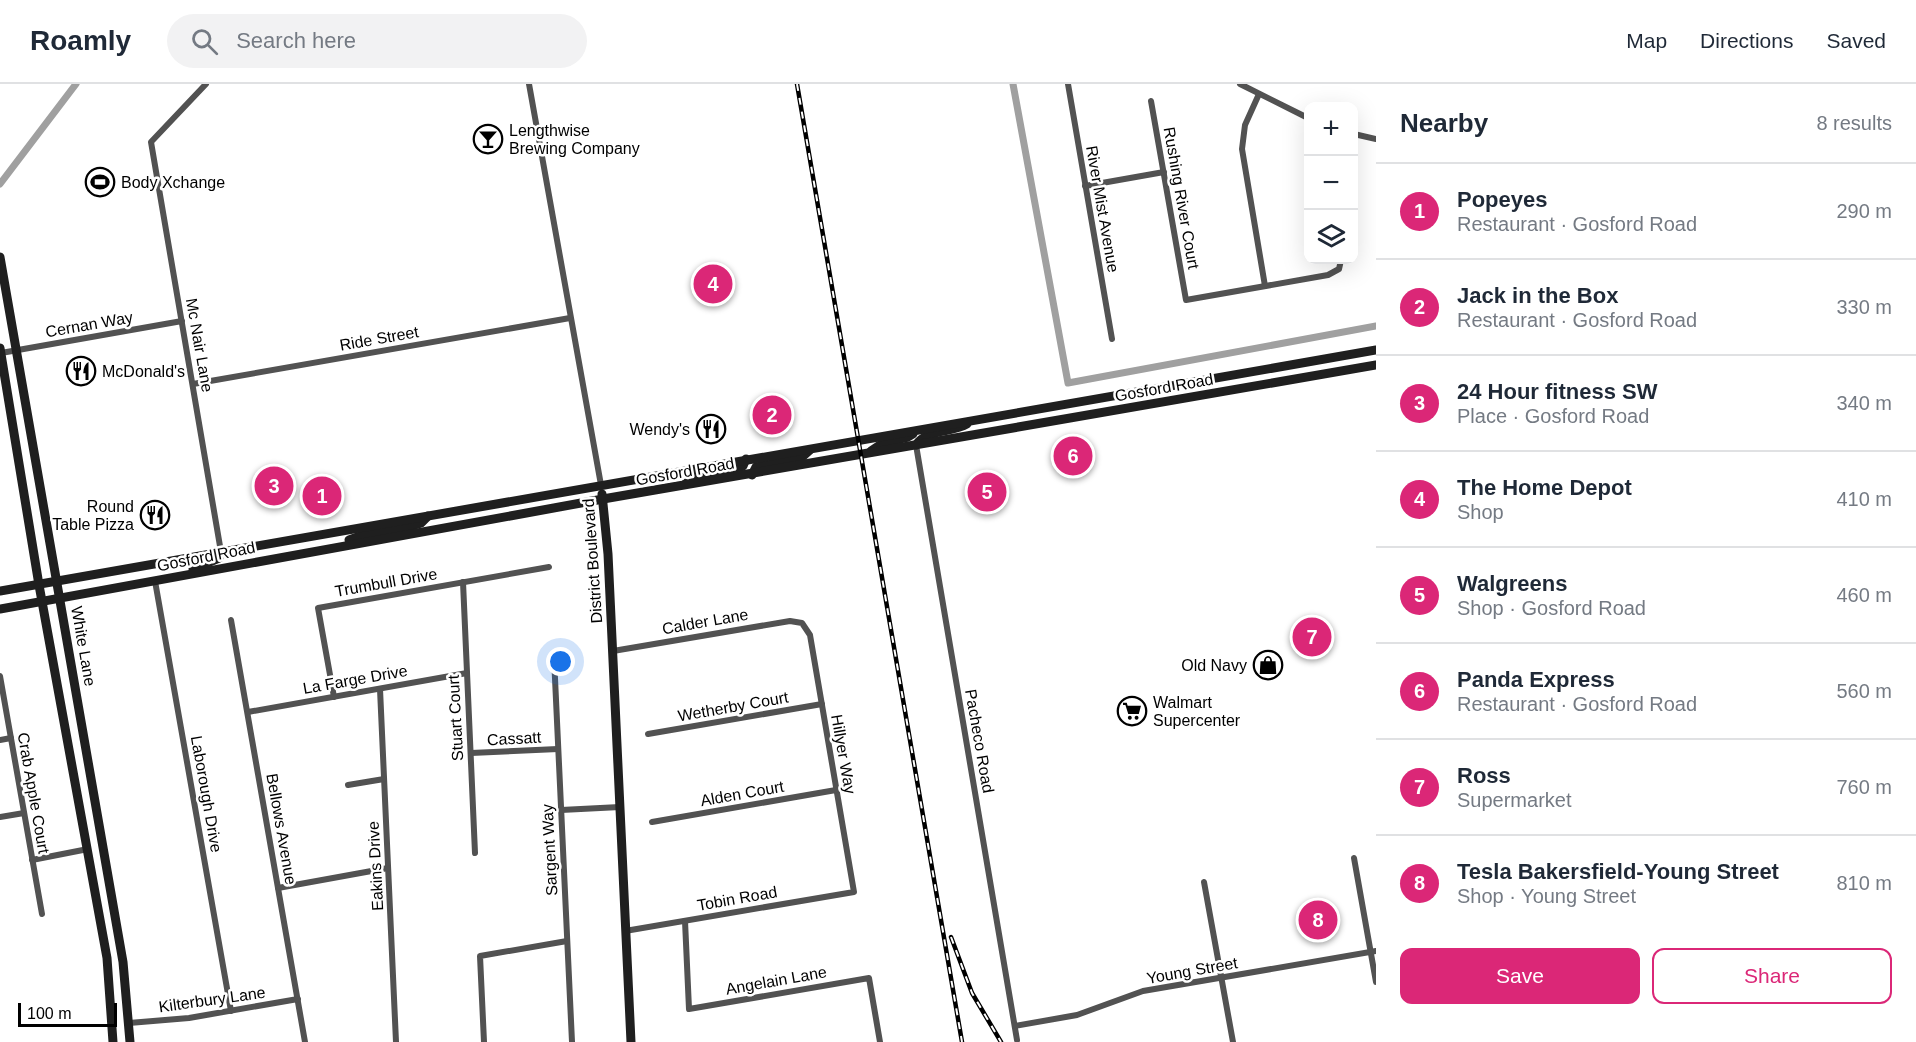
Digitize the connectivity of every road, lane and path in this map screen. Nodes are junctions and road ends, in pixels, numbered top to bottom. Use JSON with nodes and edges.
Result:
{"nodes":[{"id":1,"x":206,"y":84,"type":"edge"},
{"id":2,"x":529,"y":84,"type":"edge"},
{"id":3,"x":1068,"y":84,"type":"edge"},
{"id":4,"x":1240,"y":84,"type":"edge"},
{"id":5,"x":1259,"y":94,"type":"junction"},
{"id":6,"x":1152,"y":101,"type":"dead end"},
{"id":7,"x":1304,"y":116,"type":"edge"},
{"id":8,"x":1358,"y":135,"type":"edge"},
{"id":9,"x":1376,"y":139,"type":"edge"},
{"id":10,"x":1164,"y":172,"type":"junction"},
{"id":11,"x":1085,"y":186,"type":"junction"},
{"id":12,"x":0,"y":256,"type":"edge"},
{"id":13,"x":1341,"y":264,"type":"edge"},
{"id":14,"x":1265,"y":286,"type":"junction"},
{"id":15,"x":570,"y":318,"type":"junction"},
{"id":16,"x":182,"y":321,"type":"junction"},
{"id":17,"x":1112,"y":339,"type":"dead end"},
{"id":18,"x":1,"y":350,"type":"edge"},
{"id":19,"x":1376,"y":350,"type":"edge"},
{"id":20,"x":17,"y":351,"type":"junction"},
{"id":21,"x":1376,"y":365,"type":"edge"},
{"id":22,"x":193,"y":384,"type":"junction"},
{"id":23,"x":974,"y":420,"type":"junction"},
{"id":24,"x":917,"y":430,"type":"junction"},
{"id":25,"x":916,"y":445,"type":"junction"},
{"id":26,"x":812,"y":448,"type":"junction"},
{"id":27,"x":866,"y":454,"type":"junction"},
{"id":28,"x":747,"y":459,"type":"junction"},
{"id":29,"x":752,"y":475,"type":"junction"},
{"id":30,"x":601,"y":485,"type":"junction"},
{"id":31,"x":680,"y":487,"type":"junction"},
{"id":32,"x":603,"y":499,"type":"junction"},
{"id":33,"x":428,"y":516,"type":"junction"},
{"id":34,"x":333,"y":547,"type":"junction"},
{"id":35,"x":221,"y":552,"type":"junction"},
{"id":36,"x":549,"y":567,"type":"dead end"},
{"id":37,"x":160,"y":580,"type":"junction"},
{"id":38,"x":57,"y":582,"type":"junction"},
{"id":39,"x":463,"y":582,"type":"junction"},
{"id":40,"x":39,"y":585,"type":"junction"},
{"id":41,"x":0,"y":591,"type":"edge"},
{"id":42,"x":60,"y":599,"type":"junction"},
{"id":43,"x":42,"y":602,"type":"junction"},
{"id":44,"x":0,"y":609,"type":"edge"},
{"id":45,"x":231,"y":620,"type":"dead end"},
{"id":46,"x":802,"y":623,"type":"joint"},
{"id":47,"x":612,"y":651,"type":"junction"},
{"id":48,"x":554,"y":657,"type":"dead end"},
{"id":49,"x":467,"y":674,"type":"junction"},
{"id":50,"x":0,"y":676,"type":"edge"},
{"id":51,"x":380,"y":689,"type":"junction"},
{"id":52,"x":334,"y":697,"type":"junction"},
{"id":53,"x":822,"y":704,"type":"junction"},
{"id":54,"x":248,"y":712,"type":"junction"},
{"id":55,"x":648,"y":734,"type":"dead end"},
{"id":56,"x":11,"y":738,"type":"junction"},
{"id":57,"x":0,"y":740,"type":"edge"},
{"id":58,"x":558,"y":749,"type":"junction"},
{"id":59,"x":471,"y":753,"type":"junction"},
{"id":60,"x":384,"y":779,"type":"junction"},
{"id":61,"x":348,"y":785,"type":"dead end"},
{"id":62,"x":836,"y":790,"type":"junction"},
{"id":63,"x":620,"y":807,"type":"junction"},
{"id":64,"x":561,"y":810,"type":"junction"},
{"id":65,"x":24,"y":813,"type":"junction"},
{"id":66,"x":0,"y":817,"type":"edge"},
{"id":67,"x":652,"y":822,"type":"dead end"},
{"id":68,"x":88,"y":849,"type":"junction"},
{"id":69,"x":475,"y":853,"type":"dead end"},
{"id":70,"x":1354,"y":858,"type":"dead end"},
{"id":71,"x":32,"y":860,"type":"junction"},
{"id":72,"x":388,"y":868,"type":"junction"},
{"id":73,"x":1204,"y":882,"type":"dead end"},
{"id":74,"x":278,"y":888,"type":"junction"},
{"id":75,"x":854,"y":892,"type":"joint"},
{"id":76,"x":42,"y":914,"type":"dead end"},
{"id":77,"x":684,"y":921,"type":"junction"},
{"id":78,"x":626,"y":931,"type":"junction"},
{"id":79,"x":567,"y":941,"type":"junction"},
{"id":80,"x":1373,"y":951,"type":"edge"},
{"id":81,"x":1221,"y":978,"type":"junction"},
{"id":82,"x":1376,"y":982,"type":"edge"},
{"id":83,"x":298,"y":999,"type":"junction"},
{"id":84,"x":231,"y":1011,"type":"junction"},
{"id":85,"x":129,"y":1023,"type":"junction"},
{"id":86,"x":1015,"y":1026,"type":"junction"},
{"id":87,"x":1017,"y":1040,"type":"dead end"},
{"id":88,"x":113,"y":1042,"type":"edge"},
{"id":89,"x":130,"y":1042,"type":"edge"},
{"id":90,"x":305,"y":1042,"type":"edge"},
{"id":91,"x":396,"y":1042,"type":"edge"},
{"id":92,"x":484,"y":1042,"type":"edge"},
{"id":93,"x":572,"y":1042,"type":"edge"},
{"id":94,"x":631,"y":1042,"type":"edge"},
{"id":95,"x":880,"y":1042,"type":"edge"},
{"id":96,"x":1233,"y":1042,"type":"edge"}],
"edges":[{"from":1,"to":16,"type":"street","name":"Mc Nair Lane"},
{"from":2,"to":15,"type":"street","name":"District Boulevard"},
{"from":3,"to":11,"type":"street","name":"River Mist Avenue"},
{"from":4,"to":5,"type":"street"},
{"from":5,"to":7,"type":"street"},
{"from":5,"to":14,"type":"street"},
{"from":6,"to":10,"type":"street","name":"Rushing River Court"},
{"from":8,"to":9,"type":"street"},
{"from":10,"to":11,"type":"street"},
{"from":10,"to":14,"type":"street","name":"Rushing River Court"},
{"from":11,"to":17,"type":"street","name":"River Mist Avenue"},
{"from":12,"to":20,"type":"main road","name":"White Lane"},
{"from":13,"to":14,"type":"street"},
{"from":15,"to":22,"type":"street","name":"Ride Street"},
{"from":15,"to":30,"type":"street","name":"District Boulevard"},
{"from":16,"to":20,"type":"street","name":"Cernan Way"},
{"from":16,"to":22,"type":"street","name":"Mc Nair Lane"},
{"from":18,"to":20,"type":"street","name":"Cernan Way"},
{"from":18,"to":40,"type":"main road","name":"White Lane"},
{"from":19,"to":23,"type":"main road","name":"Gosford Road"},
{"from":20,"to":38,"type":"main road","name":"White Lane"},
{"from":21,"to":25,"type":"main road","name":"Gosford Road"},
{"from":22,"to":35,"type":"street","name":"Mc Nair Lane"},
{"from":23,"to":24,"type":"main road","name":"Gosford Road"},
{"from":23,"to":25,"type":"main road"},
{"from":24,"to":26,"type":"main road","name":"Gosford Road"},
{"from":24,"to":27,"type":"main road"},
{"from":25,"to":27,"type":"main road","name":"Gosford Road"},
{"from":25,"to":86,"type":"street","name":"Pacheco Road"},
{"from":26,"to":28,"type":"main road","name":"Gosford Road"},
{"from":26,"to":29,"type":"main road"},
{"from":27,"to":29,"type":"main road","name":"Gosford Road"},
{"from":28,"to":30,"type":"main road","name":"Gosford Road"},
{"from":28,"to":31,"type":"main road"},
{"from":29,"to":31,"type":"main road","name":"Gosford Road"},
{"from":30,"to":32,"type":"main road","name":"District Boulevard"},
{"from":30,"to":33,"type":"main road","name":"Gosford Road"},
{"from":31,"to":32,"type":"main road","name":"Gosford Road"},
{"from":32,"to":34,"type":"main road","name":"Gosford Road"},
{"from":32,"to":47,"type":"main road","name":"District Boulevard"},
{"from":33,"to":34,"type":"main road"},
{"from":33,"to":35,"type":"main road","name":"Gosford Road"},
{"from":34,"to":37,"type":"main road","name":"Gosford Road"},
{"from":35,"to":37,"type":"main road"},
{"from":35,"to":38,"type":"main road","name":"Gosford Road"},
{"from":36,"to":39,"type":"street","name":"Trumbull Drive"},
{"from":37,"to":42,"type":"main road","name":"Gosford Road"},
{"from":37,"to":84,"type":"street","name":"Laborough Drive"},
{"from":38,"to":40,"type":"main road","name":"Gosford Road"},
{"from":38,"to":42,"type":"main road","name":"White Lane"},
{"from":39,"to":49,"type":"street","name":"Stuart Court"},
{"from":39,"to":52,"type":"street","name":"Trumbull Drive"},
{"from":40,"to":41,"type":"main road","name":"Gosford Road"},
{"from":40,"to":43,"type":"main road","name":"White Lane"},
{"from":42,"to":43,"type":"main road","name":"Gosford Road"},
{"from":42,"to":85,"type":"main road","name":"White Lane"},
{"from":43,"to":44,"type":"main road","name":"Gosford Road"},
{"from":43,"to":68,"type":"main road","name":"White Lane"},
{"from":45,"to":54,"type":"street","name":"Bellows Avenue"},
{"from":46,"to":47,"type":"street","name":"Calder Lane"},
{"from":46,"to":53,"type":"street","name":"Hillyer Way"},
{"from":47,"to":63,"type":"main road","name":"District Boulevard"},
{"from":48,"to":58,"type":"street","name":"Sargent Way"},
{"from":49,"to":51,"type":"street","name":"La Farge Drive"},
{"from":49,"to":59,"type":"street","name":"Stuart Court"},
{"from":50,"to":56,"type":"street","name":"Crab Apple Court"},
{"from":51,"to":52,"type":"street","name":"La Farge Drive"},
{"from":51,"to":60,"type":"street","name":"Eakins Drive"},
{"from":52,"to":54,"type":"street","name":"La Farge Drive"},
{"from":53,"to":55,"type":"street","name":"Wetherby Court"},
{"from":53,"to":62,"type":"street","name":"Hillyer Way"},
{"from":54,"to":74,"type":"street","name":"Bellows Avenue"},
{"from":56,"to":57,"type":"street"},
{"from":56,"to":65,"type":"street","name":"Crab Apple Court"},
{"from":58,"to":59,"type":"street","name":"Cassatt"},
{"from":58,"to":64,"type":"street","name":"Sargent Way"},
{"from":59,"to":69,"type":"street","name":"Stuart Court"},
{"from":60,"to":61,"type":"street"},
{"from":60,"to":72,"type":"street","name":"Eakins Drive"},
{"from":62,"to":67,"type":"street","name":"Alden Court"},
{"from":62,"to":75,"type":"street","name":"Hillyer Way"},
{"from":63,"to":64,"type":"street"},
{"from":63,"to":78,"type":"main road","name":"District Boulevard"},
{"from":64,"to":79,"type":"street","name":"Sargent Way"},
{"from":65,"to":66,"type":"street"},
{"from":65,"to":71,"type":"street","name":"Crab Apple Court"},
{"from":68,"to":71,"type":"street"},
{"from":68,"to":88,"type":"main road","name":"White Lane"},
{"from":70,"to":80,"type":"street"},
{"from":71,"to":76,"type":"street","name":"Crab Apple Court"},
{"from":72,"to":74,"type":"street"},
{"from":72,"to":91,"type":"street","name":"Eakins Drive"},
{"from":73,"to":81,"type":"street"},
{"from":74,"to":83,"type":"street","name":"Bellows Avenue"},
{"from":75,"to":77,"type":"street","name":"Tobin Road"},
{"from":77,"to":78,"type":"street","name":"Tobin Road"},
{"from":77,"to":95,"type":"street","name":"Angelain Lane"},
{"from":78,"to":94,"type":"main road","name":"District Boulevard"},
{"from":79,"to":92,"type":"street"},
{"from":79,"to":93,"type":"street","name":"Sargent Way"},
{"from":80,"to":81,"type":"street","name":"Young Street"},
{"from":80,"to":82,"type":"street"},
{"from":81,"to":86,"type":"street","name":"Young Street"},
{"from":81,"to":96,"type":"street"},
{"from":83,"to":84,"type":"street","name":"Kilterbury Lane"},
{"from":83,"to":90,"type":"street","name":"Bellows Avenue"},
{"from":84,"to":85,"type":"street","name":"Kilterbury Lane"},
{"from":85,"to":89,"type":"main road","name":"White Lane"},
{"from":86,"to":87,"type":"street","name":"Pacheco Road"}]}
